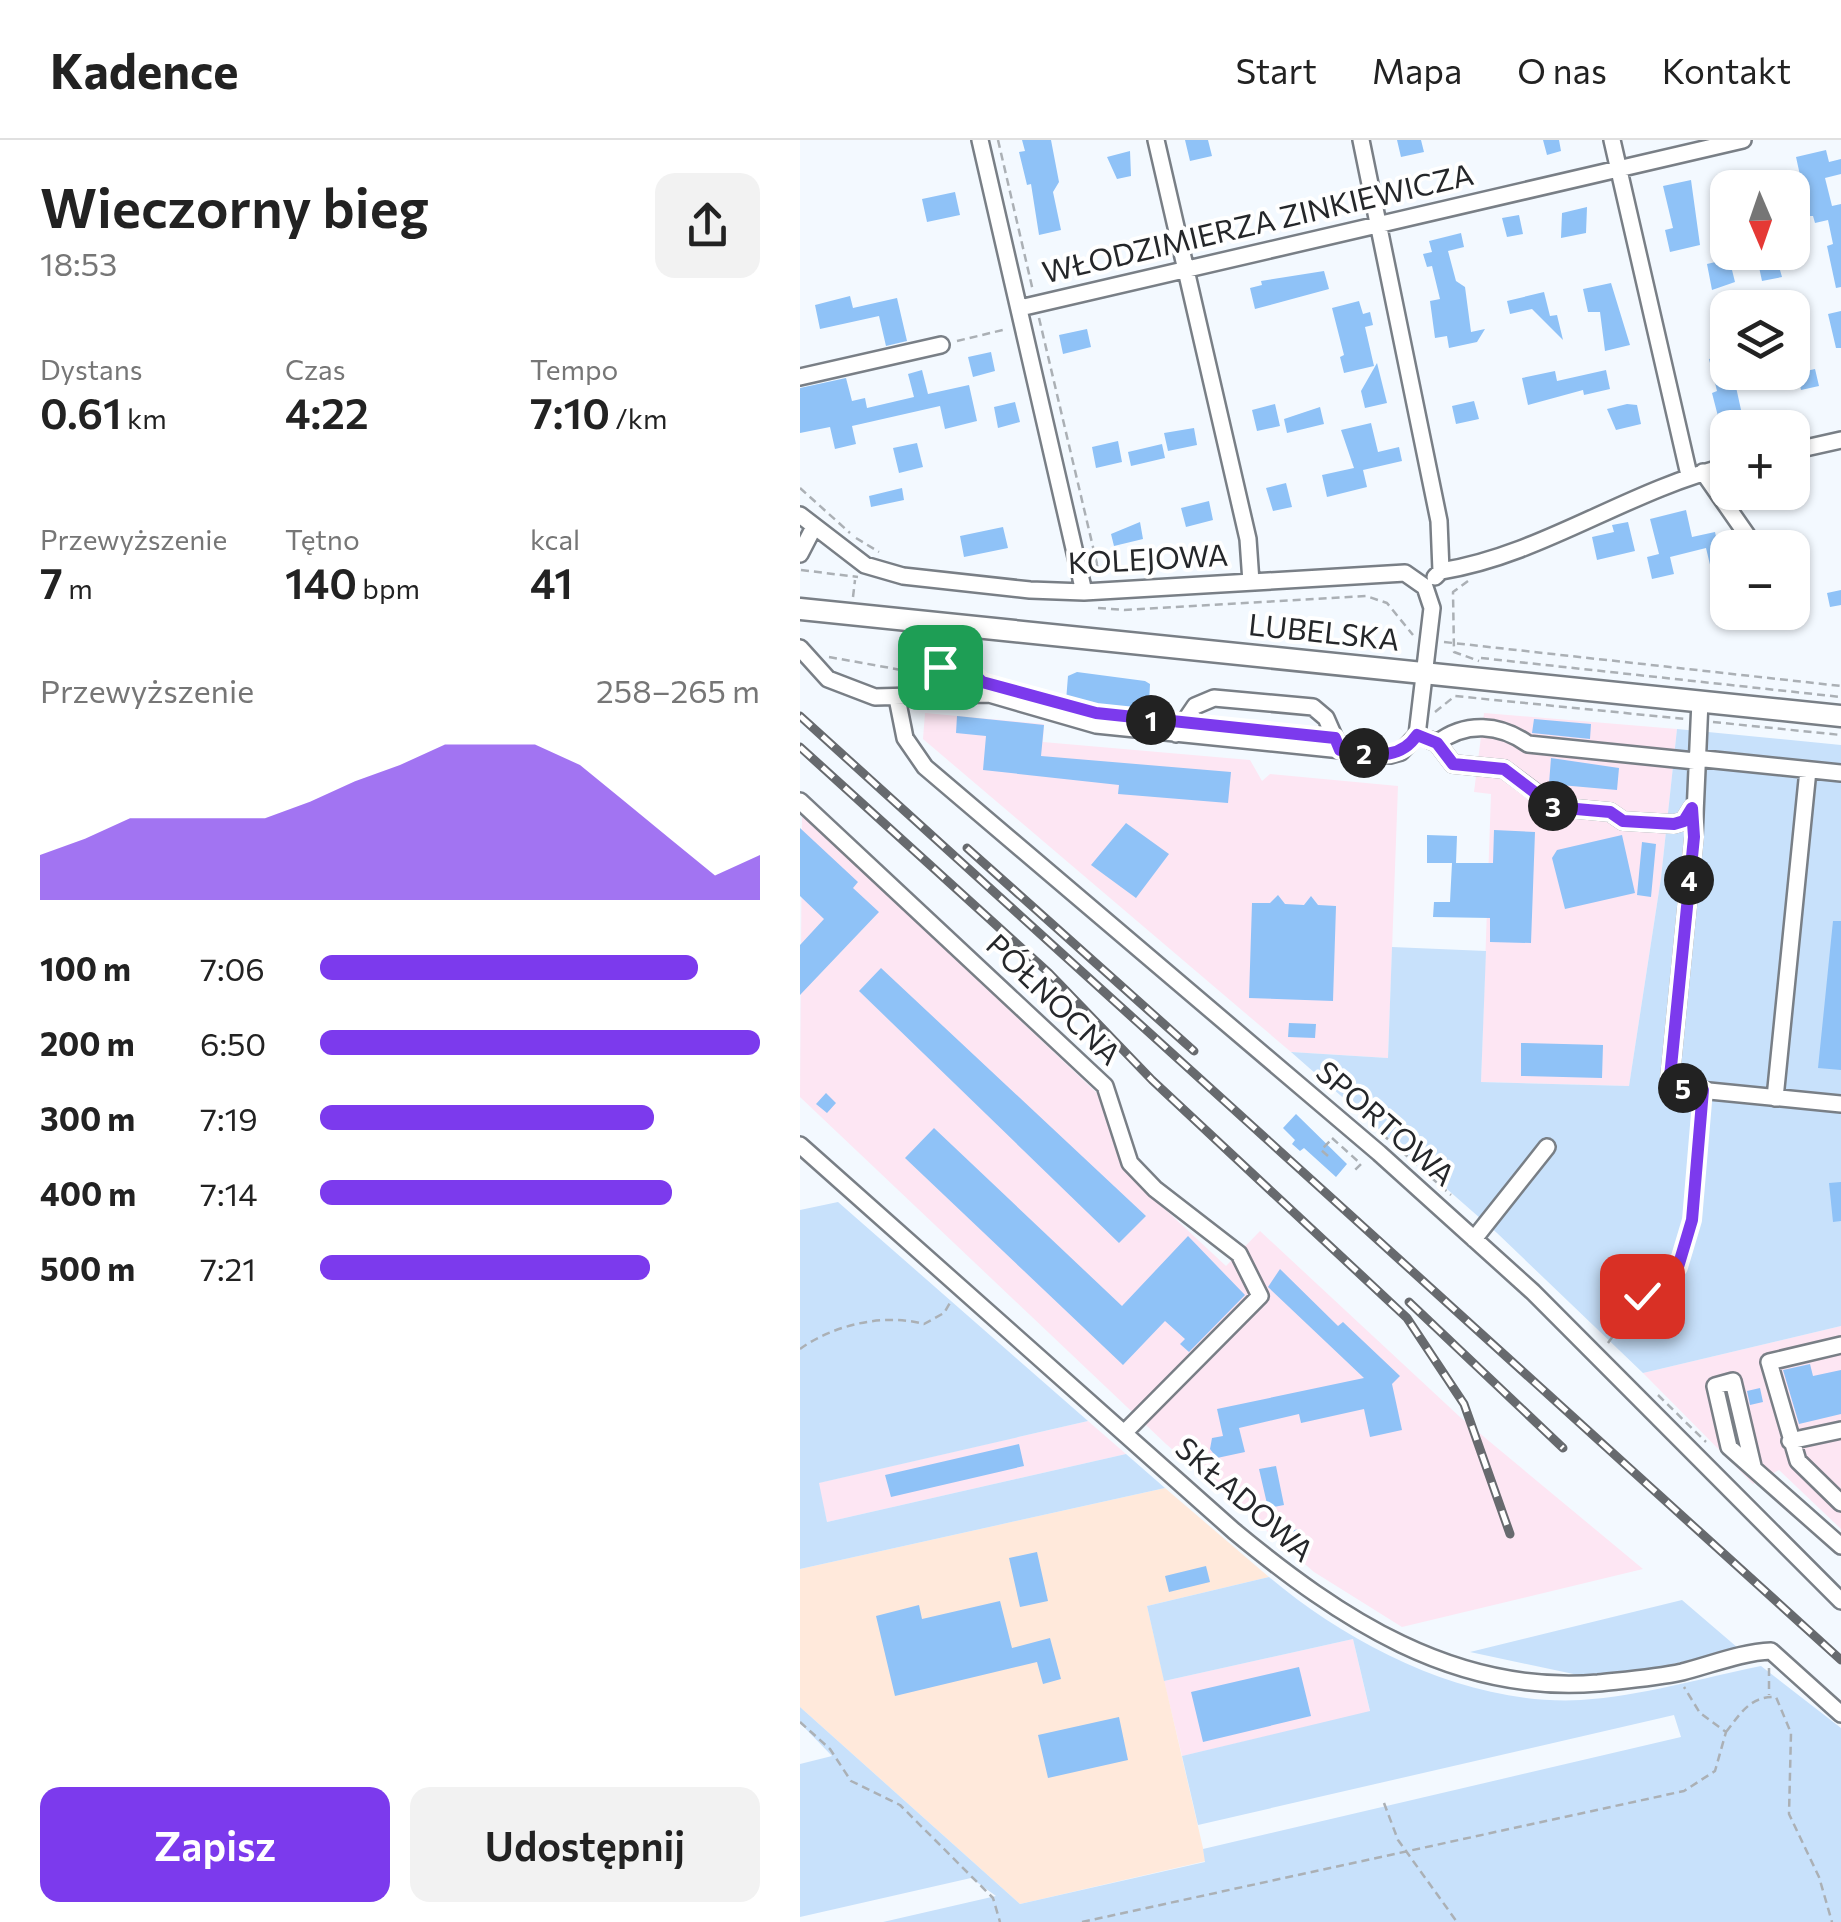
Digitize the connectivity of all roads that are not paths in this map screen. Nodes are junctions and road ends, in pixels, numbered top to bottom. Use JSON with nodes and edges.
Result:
{"nodes":[{"id":1,"x":980,"y":140,"type":"edge"},
{"id":2,"x":1156,"y":140,"type":"edge"},
{"id":3,"x":1361,"y":140,"type":"edge"},
{"id":4,"x":1612,"y":140,"type":"edge"},
{"id":5,"x":1743,"y":140,"type":"edge"},
{"id":6,"x":1618,"y":169,"type":"junction"},
{"id":7,"x":1381,"y":225,"type":"junction"},
{"id":8,"x":1188,"y":271,"type":"junction"},
{"id":9,"x":1028,"y":306,"type":"junction"},
{"id":10,"x":940,"y":344,"type":"road end"},
{"id":11,"x":800,"y":377,"type":"edge"},
{"id":12,"x":1841,"y":440,"type":"edge"},
{"id":13,"x":1810,"y":447,"type":"edge"},
{"id":14,"x":1710,"y":470,"type":"edge"},
{"id":15,"x":1696,"y":474,"type":"junction"},
{"id":16,"x":800,"y":514,"type":"edge"},
{"id":17,"x":814,"y":527,"type":"junction"},
{"id":18,"x":1741,"y":530,"type":"edge"},
{"id":19,"x":800,"y":554,"type":"edge"},
{"id":20,"x":1440,"y":570,"type":"junction"},
{"id":21,"x":1251,"y":582,"type":"junction"},
{"id":22,"x":1425,"y":587,"type":"junction"},
{"id":23,"x":1083,"y":599,"type":"junction"},
{"id":24,"x":800,"y":609,"type":"edge"},
{"id":25,"x":800,"y":648,"type":"edge"},
{"id":26,"x":1426,"y":673,"type":"junction"},
{"id":27,"x":897,"y":698,"type":"junction"},
{"id":28,"x":1699,"y":711,"type":"junction"},
{"id":29,"x":1841,"y":716,"type":"edge"},
{"id":30,"x":1176,"y":734,"type":"junction"},
{"id":31,"x":1417,"y":735,"type":"junction"},
{"id":32,"x":1437,"y":743,"type":"junction"},
{"id":33,"x":1340,"y":750,"type":"junction"},
{"id":34,"x":1695,"y":760,"type":"junction"},
{"id":35,"x":1808,"y":770,"type":"junction"},
{"id":36,"x":1841,"y":773,"type":"edge"},
{"id":37,"x":800,"y":802,"type":"edge"},
{"id":38,"x":1692,"y":808,"type":"junction"},
{"id":39,"x":1775,"y":1098,"type":"junction"},
{"id":40,"x":1841,"y":1104,"type":"edge"},
{"id":41,"x":800,"y":1145,"type":"edge"},
{"id":42,"x":1547,"y":1147,"type":"dead end"},
{"id":43,"x":1474,"y":1239,"type":"junction"},
{"id":44,"x":1841,"y":1345,"type":"edge"},
{"id":45,"x":1841,"y":1430,"type":"edge"},
{"id":46,"x":1125,"y":1432,"type":"junction"},
{"id":47,"x":1790,"y":1441,"type":"junction"},
{"id":48,"x":1753,"y":1466,"type":"junction"},
{"id":49,"x":1841,"y":1503,"type":"edge"},
{"id":50,"x":1841,"y":1546,"type":"edge"},
{"id":51,"x":1841,"y":1601,"type":"edge"},
{"id":52,"x":1841,"y":1714,"type":"edge"}],
"edges":[{"from":1,"to":9,"type":"street"},
{"from":2,"to":8,"type":"street"},
{"from":3,"to":7,"type":"street"},
{"from":4,"to":6,"type":"street"},
{"from":5,"to":6,"type":"street","name":"WŁODZIMIERZA ZINKIEWICZA"},
{"from":6,"to":7,"type":"street","name":"WŁODZIMIERZA ZINKIEWICZA"},
{"from":6,"to":15,"type":"street"},
{"from":7,"to":8,"type":"street","name":"WŁODZIMIERZA ZINKIEWICZA"},
{"from":7,"to":20,"type":"street"},
{"from":8,"to":9,"type":"street","name":"WŁODZIMIERZA ZINKIEWICZA"},
{"from":8,"to":21,"type":"street"},
{"from":9,"to":23,"type":"street"},
{"from":10,"to":11,"type":"street"},
{"from":12,"to":13,"type":"street"},
{"from":14,"to":15,"type":"street"},
{"from":15,"to":18,"type":"street"},
{"from":15,"to":20,"type":"street"},
{"from":16,"to":17,"type":"street","name":"KOLEJOWA"},
{"from":17,"to":19,"type":"street"},
{"from":17,"to":23,"type":"street","name":"KOLEJOWA"},
{"from":20,"to":22,"type":"street"},
{"from":21,"to":22,"type":"street","name":"KOLEJOWA"},
{"from":21,"to":23,"type":"street","name":"KOLEJOWA"},
{"from":22,"to":26,"type":"street"},
{"from":24,"to":26,"type":"main road","name":"LUBELSKA"},
{"from":25,"to":27,"type":"street"},
{"from":26,"to":28,"type":"main road","name":"LUBELSKA"},
{"from":26,"to":31,"type":"street"},
{"from":27,"to":30,"type":"street"},
{"from":27,"to":43,"type":"street","name":"SPORTOWA"},
{"from":28,"to":29,"type":"main road","name":"LUBELSKA"},
{"from":28,"to":34,"type":"street"},
{"from":30,"to":33,"type":"street"},
{"from":30,"to":33,"type":"street"},
{"from":31,"to":32,"type":"street"},
{"from":31,"to":33,"type":"street"},
{"from":32,"to":34,"type":"street"},
{"from":32,"to":38,"type":"street"},
{"from":34,"to":35,"type":"street"},
{"from":34,"to":38,"type":"street"},
{"from":35,"to":36,"type":"street"},
{"from":35,"to":39,"type":"street"},
{"from":37,"to":46,"type":"street","name":"PÓŁNOCNA"},
{"from":38,"to":39,"type":"street"},
{"from":39,"to":40,"type":"street"},
{"from":41,"to":46,"type":"street","name":"SKŁADOWA"},
{"from":42,"to":43,"type":"street"},
{"from":43,"to":51,"type":"street","name":"SPORTOWA"},
{"from":44,"to":47,"type":"street"},
{"from":45,"to":47,"type":"street"},
{"from":46,"to":52,"type":"street","name":"SKŁADOWA"},
{"from":47,"to":49,"type":"street"},
{"from":48,"to":48,"type":"street"},
{"from":48,"to":50,"type":"street"}]}
